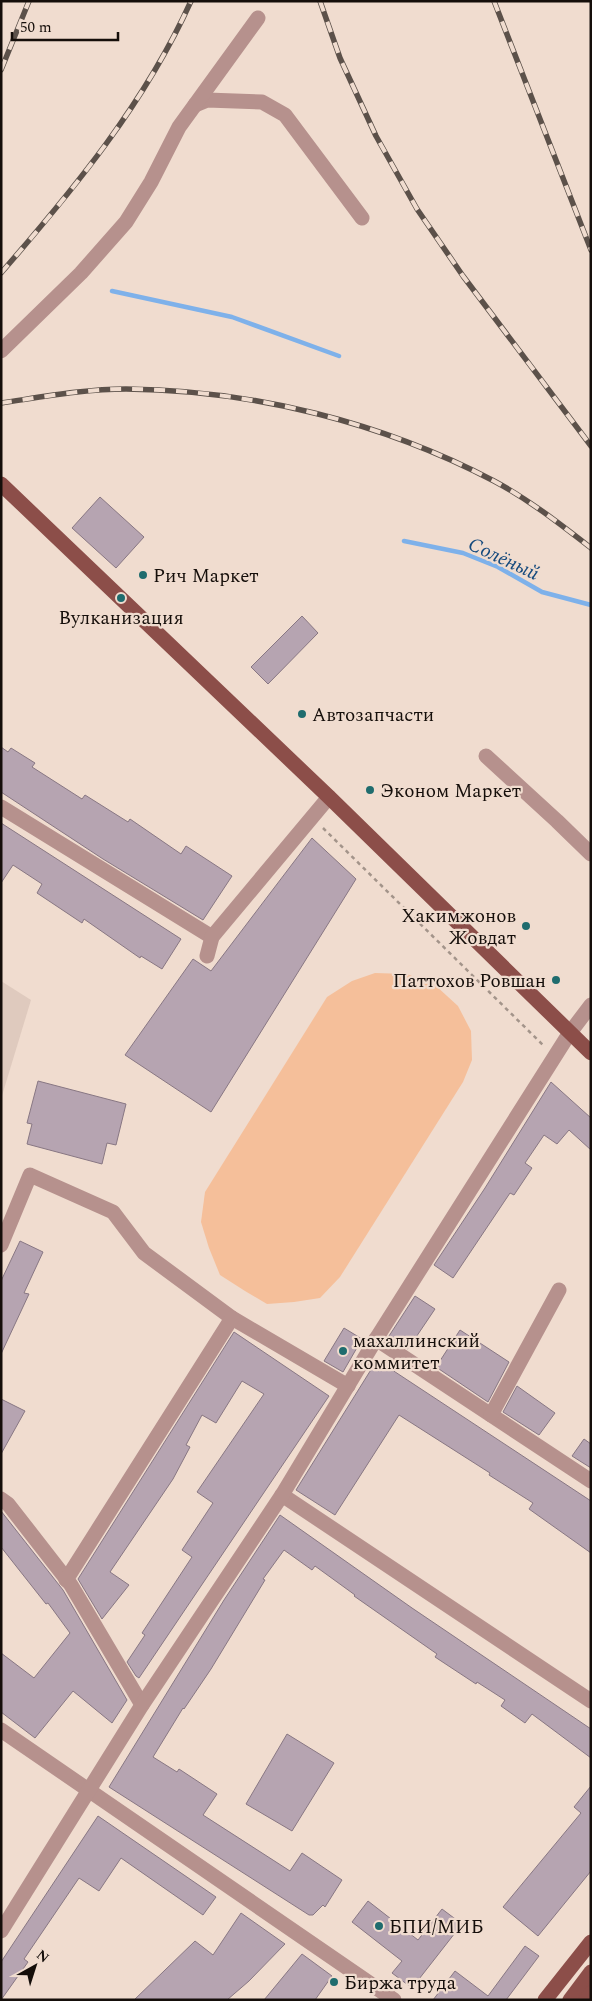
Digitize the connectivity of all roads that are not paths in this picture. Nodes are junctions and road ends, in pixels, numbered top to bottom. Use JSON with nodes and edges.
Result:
{"nodes":[{"id":1,"x":258,"y":18,"type":"dead end"},
{"id":2,"x":195,"y":105,"type":"junction"},
{"id":3,"x":362,"y":218,"type":"dead end"},
{"id":4,"x":1,"y":351,"type":"edge"},
{"id":5,"x":1,"y":484,"type":"edge"},
{"id":6,"x":486,"y":756,"type":"dead end"},
{"id":7,"x":329,"y":797,"type":"junction"},
{"id":8,"x":1,"y":807,"type":"edge"},
{"id":9,"x":591,"y":854,"type":"edge"},
{"id":10,"x":212,"y":937,"type":"junction"},
{"id":11,"x":207,"y":956,"type":"dead end"},
{"id":12,"x":591,"y":1005,"type":"edge"},
{"id":13,"x":569,"y":1034,"type":"junction"},
{"id":14,"x":591,"y":1053,"type":"edge"},
{"id":15,"x":1,"y":1245,"type":"edge"},
{"id":16,"x":559,"y":1290,"type":"dead end"},
{"id":17,"x":232,"y":1318,"type":"junction"},
{"id":18,"x":376,"y":1339,"type":"junction"},
{"id":19,"x":348,"y":1386,"type":"junction"},
{"id":20,"x":491,"y":1415,"type":"junction"},
{"id":21,"x":591,"y":1481,"type":"edge"},
{"id":22,"x":282,"y":1495,"type":"junction"},
{"id":23,"x":1,"y":1499,"type":"edge"},
{"id":24,"x":66,"y":1580,"type":"junction"},
{"id":25,"x":591,"y":1701,"type":"edge"},
{"id":26,"x":142,"y":1705,"type":"junction"},
{"id":27,"x":1,"y":1730,"type":"edge"},
{"id":28,"x":89,"y":1790,"type":"junction"},
{"id":29,"x":1,"y":1931,"type":"edge"},
{"id":30,"x":591,"y":1942,"type":"edge"},
{"id":31,"x":591,"y":1972,"type":"edge"},
{"id":32,"x":591,"y":1993,"type":"edge"},
{"id":33,"x":394,"y":2000,"type":"edge"},
{"id":34,"x":545,"y":2000,"type":"edge"},
{"id":35,"x":570,"y":2000,"type":"edge"},
{"id":36,"x":586,"y":2000,"type":"edge"}],
"edges":[{"from":1,"to":2,"type":"street"},
{"from":2,"to":3,"type":"street"},
{"from":2,"to":4,"type":"street"},
{"from":5,"to":7,"type":"main road"},
{"from":6,"to":9,"type":"street"},
{"from":7,"to":10,"type":"street"},
{"from":7,"to":13,"type":"main road"},
{"from":8,"to":10,"type":"street"},
{"from":10,"to":11,"type":"street"},
{"from":12,"to":13,"type":"street"},
{"from":13,"to":14,"type":"main road"},
{"from":13,"to":18,"type":"street"},
{"from":15,"to":17,"type":"street"},
{"from":16,"to":20,"type":"street"},
{"from":17,"to":19,"type":"street"},
{"from":17,"to":24,"type":"street"},
{"from":18,"to":19,"type":"street"},
{"from":18,"to":20,"type":"street"},
{"from":19,"to":22,"type":"street"},
{"from":20,"to":21,"type":"street"},
{"from":22,"to":25,"type":"street"},
{"from":22,"to":26,"type":"street"},
{"from":23,"to":24,"type":"street"},
{"from":24,"to":26,"type":"street"},
{"from":26,"to":28,"type":"street"},
{"from":27,"to":28,"type":"street"},
{"from":28,"to":29,"type":"street"},
{"from":28,"to":33,"type":"street"},
{"from":30,"to":34,"type":"main road"},
{"from":31,"to":35,"type":"main road"},
{"from":32,"to":36,"type":"main road"}]}
